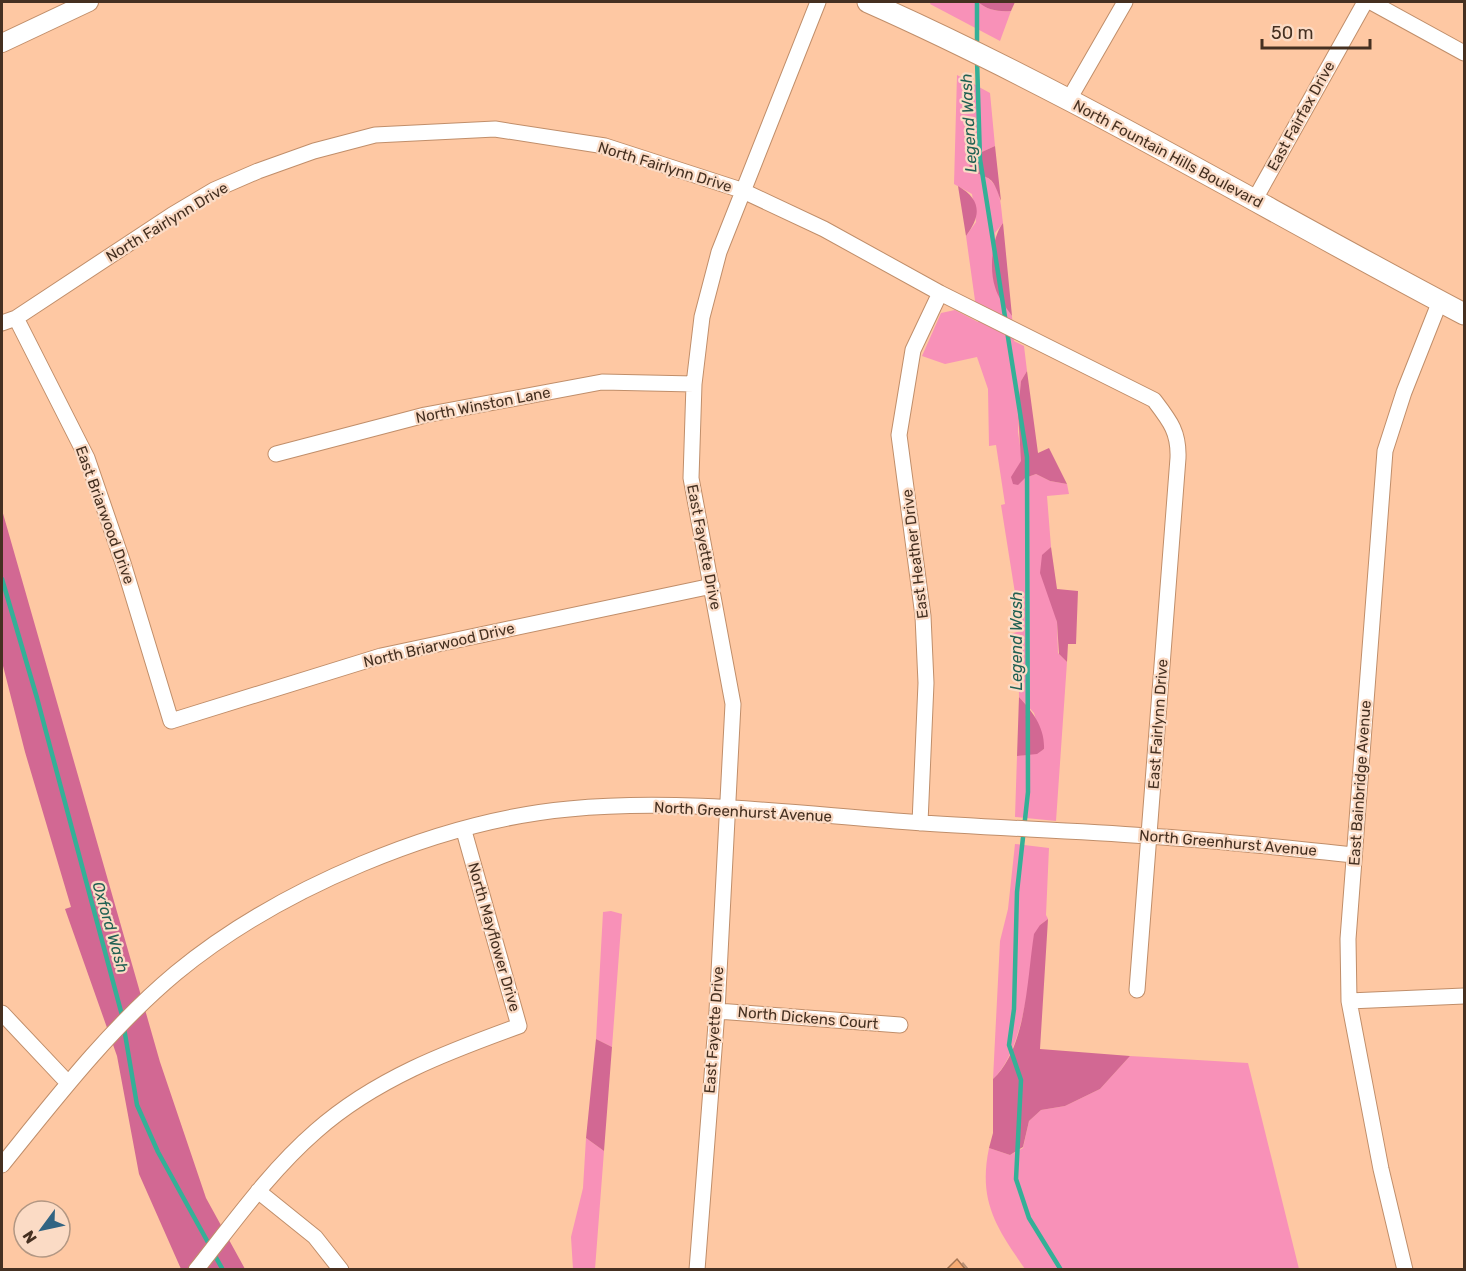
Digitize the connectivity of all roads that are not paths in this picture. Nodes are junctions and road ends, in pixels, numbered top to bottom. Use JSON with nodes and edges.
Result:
{"nodes":[{"id":1,"x":89,"y":2,"type":"edge"},
{"id":2,"x":818,"y":2,"type":"edge"},
{"id":3,"x":868,"y":2,"type":"edge"},
{"id":4,"x":1125,"y":2,"type":"edge"},
{"id":5,"x":1365,"y":2,"type":"edge"},
{"id":6,"x":1371,"y":2,"type":"edge"},
{"id":7,"x":2,"y":43,"type":"edge"},
{"id":8,"x":1464,"y":53,"type":"edge"},
{"id":9,"x":1068,"y":101,"type":"junction"},
{"id":10,"x":741,"y":190,"type":"junction"},
{"id":11,"x":1255,"y":199,"type":"junction"},
{"id":12,"x":940,"y":293,"type":"junction"},
{"id":13,"x":1440,"y":301,"type":"junction"},
{"id":14,"x":1464,"y":314,"type":"edge"},
{"id":15,"x":9,"y":321,"type":"edge"},
{"id":16,"x":694,"y":384,"type":"junction"},
{"id":17,"x":276,"y":454,"type":"dead end"},
{"id":18,"x":1178,"y":458,"type":"joint"},
{"id":19,"x":712,"y":586,"type":"junction"},
{"id":20,"x":171,"y":721,"type":"joint"},
{"id":21,"x":728,"y":809,"type":"junction"},
{"id":22,"x":920,"y":823,"type":"junction"},
{"id":23,"x":464,"y":831,"type":"junction"},
{"id":24,"x":1149,"y":836,"type":"junction"},
{"id":25,"x":1354,"y":855,"type":"junction"},
{"id":26,"x":1137,"y":990,"type":"dead end"},
{"id":27,"x":1464,"y":996,"type":"edge"},
{"id":28,"x":1349,"y":1001,"type":"junction"},
{"id":29,"x":717,"y":1011,"type":"junction"},
{"id":30,"x":2,"y":1013,"type":"edge"},
{"id":31,"x":900,"y":1025,"type":"dead end"},
{"id":32,"x":68,"y":1083,"type":"junction"},
{"id":33,"x":2,"y":1165,"type":"edge"},
{"id":34,"x":258,"y":1191,"type":"junction"},
{"id":35,"x":196,"y":1269,"type":"edge"},
{"id":36,"x":341,"y":1269,"type":"edge"},
{"id":37,"x":697,"y":1269,"type":"edge"},
{"id":38,"x":1405,"y":1269,"type":"edge"}],
"edges":[{"from":1,"to":7,"type":"street"},
{"from":2,"to":10,"type":"street","name":"East Fayette Drive"},
{"from":3,"to":9,"type":"main road","name":"North Fountain Hills Boulevard"},
{"from":4,"to":9,"type":"street"},
{"from":5,"to":11,"type":"street","name":"East Fairfax Drive"},
{"from":6,"to":8,"type":"street"},
{"from":9,"to":11,"type":"main road","name":"North Fountain Hills Boulevard"},
{"from":10,"to":12,"type":"street","name":"North Fairlynn Drive"},
{"from":10,"to":15,"type":"street","name":"North Fairlynn Drive"},
{"from":10,"to":16,"type":"street","name":"East Fayette Drive"},
{"from":11,"to":13,"type":"main road","name":"North Fountain Hills Boulevard"},
{"from":12,"to":18,"type":"street","name":"North Fairlynn Drive"},
{"from":12,"to":22,"type":"street","name":"East Heather Drive"},
{"from":13,"to":14,"type":"main road","name":"North Fountain Hills Boulevard"},
{"from":13,"to":25,"type":"street","name":"East Bainbridge Avenue"},
{"from":15,"to":20,"type":"street","name":"East Briarwood Drive"},
{"from":16,"to":17,"type":"street","name":"North Winston Lane"},
{"from":16,"to":19,"type":"street","name":"East Fayette Drive"},
{"from":18,"to":24,"type":"street","name":"East Fairlynn Drive"},
{"from":19,"to":20,"type":"street","name":"North Briarwood Drive"},
{"from":19,"to":21,"type":"street","name":"East Fayette Drive"},
{"from":21,"to":22,"type":"street","name":"North Greenhurst Avenue"},
{"from":21,"to":23,"type":"street","name":"North Greenhurst Avenue"},
{"from":21,"to":29,"type":"street","name":"East Fayette Drive"},
{"from":22,"to":24,"type":"street","name":"North Greenhurst Avenue"},
{"from":23,"to":32,"type":"street","name":"North Greenhurst Avenue"},
{"from":23,"to":34,"type":"street","name":"North Mayflower Drive"},
{"from":24,"to":25,"type":"street","name":"North Greenhurst Avenue"},
{"from":24,"to":26,"type":"street","name":"East Fairlynn Drive"},
{"from":25,"to":28,"type":"street","name":"East Bainbridge Avenue"},
{"from":27,"to":28,"type":"street"},
{"from":28,"to":38,"type":"street","name":"East Bainbridge Avenue"},
{"from":29,"to":31,"type":"street","name":"North Dickens Court"},
{"from":29,"to":37,"type":"street","name":"East Fayette Drive"},
{"from":30,"to":32,"type":"street"},
{"from":32,"to":33,"type":"street","name":"North Greenhurst Avenue"},
{"from":34,"to":35,"type":"street","name":"North Mayflower Drive"},
{"from":34,"to":36,"type":"street"}]}
